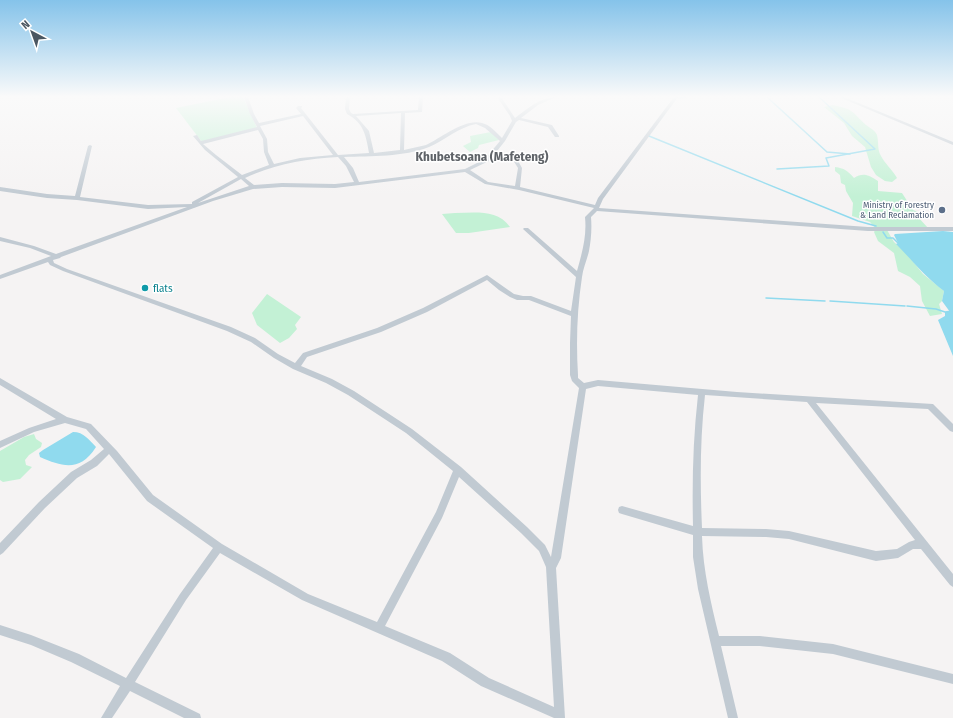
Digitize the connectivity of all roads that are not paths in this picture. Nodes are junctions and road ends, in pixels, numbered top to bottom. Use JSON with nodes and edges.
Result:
{"nodes":[{"id":1,"x":246,"y":131,"type":"edge"},
{"id":2,"x":261,"y":131,"type":"edge"},
{"id":3,"x":317,"y":131,"type":"edge"},
{"id":4,"x":365,"y":131,"type":"edge"},
{"id":5,"x":402,"y":131,"type":"edge"},
{"id":6,"x":459,"y":131,"type":"edge"},
{"id":7,"x":491,"y":131,"type":"edge"},
{"id":8,"x":509,"y":131,"type":"edge"},
{"id":9,"x":553,"y":131,"type":"edge"},
{"id":10,"x":652,"y":131,"type":"edge"},
{"id":11,"x":921,"y":131,"type":"edge"},
{"id":12,"x":195,"y":136,"type":"dead end"},
{"id":13,"x":557,"y":136,"type":"dead end"},
{"id":14,"x":502,"y":141,"type":"junction"},
{"id":15,"x":200,"y":143,"type":"junction"},
{"id":16,"x":953,"y":144,"type":"edge"},
{"id":17,"x":90,"y":146,"type":"dead end"},
{"id":18,"x":402,"y":150,"type":"junction"},
{"id":19,"x":372,"y":154,"type":"junction"},
{"id":20,"x":337,"y":156,"type":"junction"},
{"id":21,"x":514,"y":160,"type":"dead end"},
{"id":22,"x":272,"y":165,"type":"junction"},
{"id":23,"x":466,"y":170,"type":"junction"},
{"id":24,"x":242,"y":177,"type":"junction"},
{"id":25,"x":357,"y":184,"type":"junction"},
{"id":26,"x":253,"y":187,"type":"junction"},
{"id":27,"x":517,"y":187,"type":"junction"},
{"id":28,"x":0,"y":189,"type":"edge"},
{"id":29,"x":78,"y":198,"type":"junction"},
{"id":30,"x":192,"y":204,"type":"junction"},
{"id":31,"x":199,"y":205,"type":"junction"},
{"id":32,"x":596,"y":208,"type":"junction"},
{"id":33,"x":526,"y":229,"type":"dead end"},
{"id":34,"x":953,"y":229,"type":"edge"},
{"id":35,"x":0,"y":239,"type":"edge"},
{"id":36,"x":58,"y":257,"type":"junction"},
{"id":37,"x":50,"y":260,"type":"junction"},
{"id":38,"x":579,"y":276,"type":"junction"},
{"id":39,"x":0,"y":277,"type":"edge"},
{"id":40,"x":574,"y":315,"type":"junction"},
{"id":41,"x":296,"y":367,"type":"junction"},
{"id":42,"x":0,"y":381,"type":"edge"},
{"id":43,"x":583,"y":387,"type":"junction"},
{"id":44,"x":702,"y":392,"type":"junction"},
{"id":45,"x":809,"y":399,"type":"junction"},
{"id":46,"x":65,"y":420,"type":"junction"},
{"id":47,"x":953,"y":429,"type":"edge"},
{"id":48,"x":0,"y":445,"type":"edge"},
{"id":49,"x":109,"y":449,"type":"junction"},
{"id":50,"x":458,"y":470,"type":"junction"},
{"id":51,"x":622,"y":510,"type":"dead end"},
{"id":52,"x":697,"y":532,"type":"junction"},
{"id":53,"x":923,"y":544,"type":"junction"},
{"id":54,"x":219,"y":547,"type":"junction"},
{"id":55,"x":0,"y":550,"type":"edge"},
{"id":56,"x":551,"y":567,"type":"junction"},
{"id":57,"x":953,"y":582,"type":"edge"},
{"id":58,"x":378,"y":628,"type":"junction"},
{"id":59,"x":0,"y":630,"type":"edge"},
{"id":60,"x":716,"y":641,"type":"junction"},
{"id":61,"x":953,"y":679,"type":"edge"},
{"id":62,"x":128,"y":683,"type":"junction"},
{"id":63,"x":560,"y":717,"type":"edge"},
{"id":64,"x":106,"y":718,"type":"edge"},
{"id":65,"x":196,"y":718,"type":"edge"},
{"id":66,"x":733,"y":718,"type":"edge"}],
"edges":[{"from":1,"to":15,"type":"street"},
{"from":2,"to":22,"type":"street"},
{"from":3,"to":20,"type":"street"},
{"from":4,"to":19,"type":"street"},
{"from":5,"to":18,"type":"street"},
{"from":6,"to":18,"type":"street"},
{"from":7,"to":14,"type":"street"},
{"from":8,"to":14,"type":"street"},
{"from":9,"to":13,"type":"street"},
{"from":10,"to":32,"type":"street"},
{"from":11,"to":16,"type":"street"},
{"from":12,"to":15,"type":"street"},
{"from":14,"to":23,"type":"street"},
{"from":15,"to":24,"type":"street"},
{"from":17,"to":29,"type":"street"},
{"from":18,"to":19,"type":"street"},
{"from":19,"to":20,"type":"street"},
{"from":20,"to":22,"type":"street"},
{"from":20,"to":25,"type":"street"},
{"from":21,"to":27,"type":"street"},
{"from":22,"to":24,"type":"street"},
{"from":23,"to":25,"type":"street"},
{"from":23,"to":27,"type":"street"},
{"from":24,"to":26,"type":"street"},
{"from":24,"to":30,"type":"street"},
{"from":25,"to":26,"type":"street"},
{"from":26,"to":31,"type":"street"},
{"from":27,"to":32,"type":"street"},
{"from":28,"to":29,"type":"street"},
{"from":29,"to":30,"type":"street"},
{"from":30,"to":31,"type":"street"},
{"from":31,"to":36,"type":"street"},
{"from":32,"to":34,"type":"street"},
{"from":32,"to":38,"type":"street"},
{"from":33,"to":38,"type":"street"},
{"from":35,"to":36,"type":"street"},
{"from":36,"to":37,"type":"street"},
{"from":37,"to":39,"type":"street"},
{"from":37,"to":41,"type":"street"},
{"from":38,"to":40,"type":"street"},
{"from":40,"to":41,"type":"street"},
{"from":40,"to":43,"type":"street"},
{"from":41,"to":50,"type":"street"},
{"from":42,"to":46,"type":"street"},
{"from":43,"to":44,"type":"street"},
{"from":43,"to":56,"type":"street"},
{"from":44,"to":45,"type":"street"},
{"from":44,"to":52,"type":"street"},
{"from":45,"to":47,"type":"street"},
{"from":45,"to":53,"type":"street"},
{"from":46,"to":48,"type":"street"},
{"from":46,"to":49,"type":"street"},
{"from":49,"to":54,"type":"street"},
{"from":49,"to":55,"type":"street"},
{"from":50,"to":56,"type":"street"},
{"from":50,"to":58,"type":"street"},
{"from":51,"to":52,"type":"street"},
{"from":52,"to":53,"type":"street"},
{"from":52,"to":60,"type":"street"},
{"from":53,"to":57,"type":"street"},
{"from":54,"to":58,"type":"street"},
{"from":54,"to":62,"type":"street"},
{"from":56,"to":63,"type":"street"},
{"from":58,"to":63,"type":"street"},
{"from":59,"to":62,"type":"street"},
{"from":60,"to":61,"type":"street"},
{"from":60,"to":66,"type":"street"},
{"from":62,"to":64,"type":"street"},
{"from":62,"to":65,"type":"street"}]}
